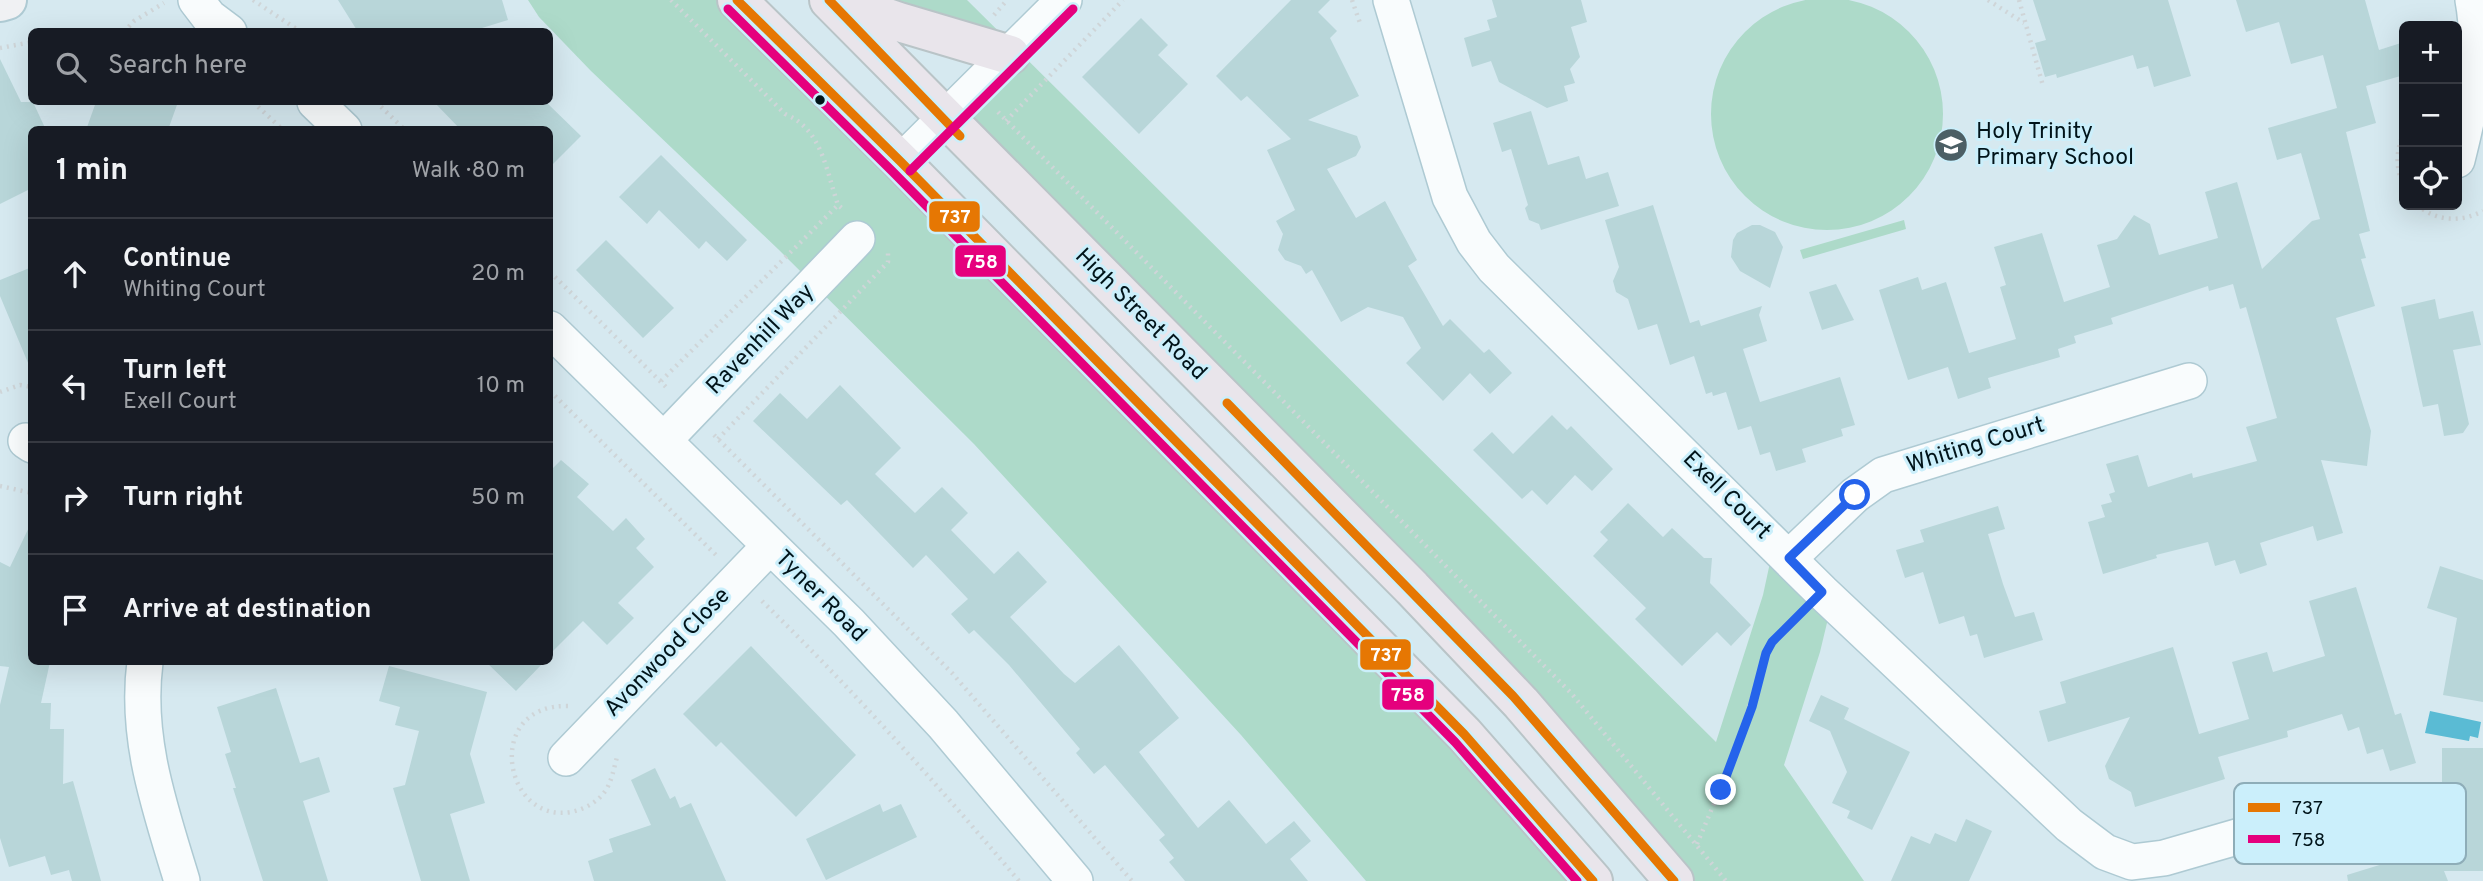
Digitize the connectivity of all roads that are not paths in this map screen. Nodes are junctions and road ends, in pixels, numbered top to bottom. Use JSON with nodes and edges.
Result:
{"nodes":[{"id":1,"x":7,"y":0,"type":"edge"},
{"id":2,"x":737,"y":0,"type":"edge"},
{"id":3,"x":829,"y":0,"type":"edge"},
{"id":4,"x":835,"y":0,"type":"edge"},
{"id":5,"x":1064,"y":0,"type":"edge"},
{"id":6,"x":1391,"y":0,"type":"edge"},
{"id":7,"x":2473,"y":0,"type":"edge"},
{"id":8,"x":180,"y":1,"type":"edge"},
{"id":9,"x":0,"y":2,"type":"edge"},
{"id":10,"x":224,"y":28,"type":"edge"},
{"id":11,"x":1010,"y":55,"type":"junction"},
{"id":12,"x":319,"y":105,"type":"edge"},
{"id":13,"x":944,"y":120,"type":"junction"},
{"id":14,"x":340,"y":126,"type":"edge"},
{"id":15,"x":2460,"y":147,"type":"edge"},
{"id":16,"x":901,"y":162,"type":"junction"},
{"id":17,"x":861,"y":232,"type":"road end"},
{"id":18,"x":553,"y":332,"type":"edge"},
{"id":19,"x":2189,"y":380,"type":"dead end"},
{"id":20,"x":664,"y":440,"type":"junction"},
{"id":21,"x":769,"y":547,"type":"junction"},
{"id":22,"x":1789,"y":558,"type":"junction"},
{"id":23,"x":145,"y":665,"type":"edge"},
{"id":24,"x":566,"y":758,"type":"dead end"},
{"id":25,"x":2234,"y":838,"type":"edge"},
{"id":26,"x":182,"y":881,"type":"edge"},
{"id":27,"x":1075,"y":881,"type":"edge"},
{"id":28,"x":1593,"y":881,"type":"edge"},
{"id":29,"x":1674,"y":881,"type":"edge"}],
"edges":[{"from":1,"to":9,"type":"main road"},
{"from":2,"to":16,"type":"main road"},
{"from":3,"to":13,"type":"main road","name":"High Street Road"},
{"from":4,"to":11,"type":"main road"},
{"from":5,"to":11,"type":"street"},
{"from":6,"to":22,"type":"street","name":"Exell Court"},
{"from":7,"to":15,"type":"street"},
{"from":8,"to":10,"type":"street"},
{"from":11,"to":13,"type":"street"},
{"from":12,"to":14,"type":"street"},
{"from":13,"to":16,"type":"street"},
{"from":13,"to":29,"type":"main road","name":"High Street Road"},
{"from":16,"to":28,"type":"main road"},
{"from":17,"to":20,"type":"street","name":"Ravenhill Way"},
{"from":18,"to":20,"type":"street","name":"Tyner Road"},
{"from":19,"to":22,"type":"street","name":"Whiting Court"},
{"from":20,"to":21,"type":"street","name":"Tyner Road"},
{"from":21,"to":24,"type":"street","name":"Avonwood Close"},
{"from":21,"to":27,"type":"street","name":"Tyner Road"},
{"from":22,"to":25,"type":"street","name":"Exell Court"},
{"from":23,"to":26,"type":"street"}]}
